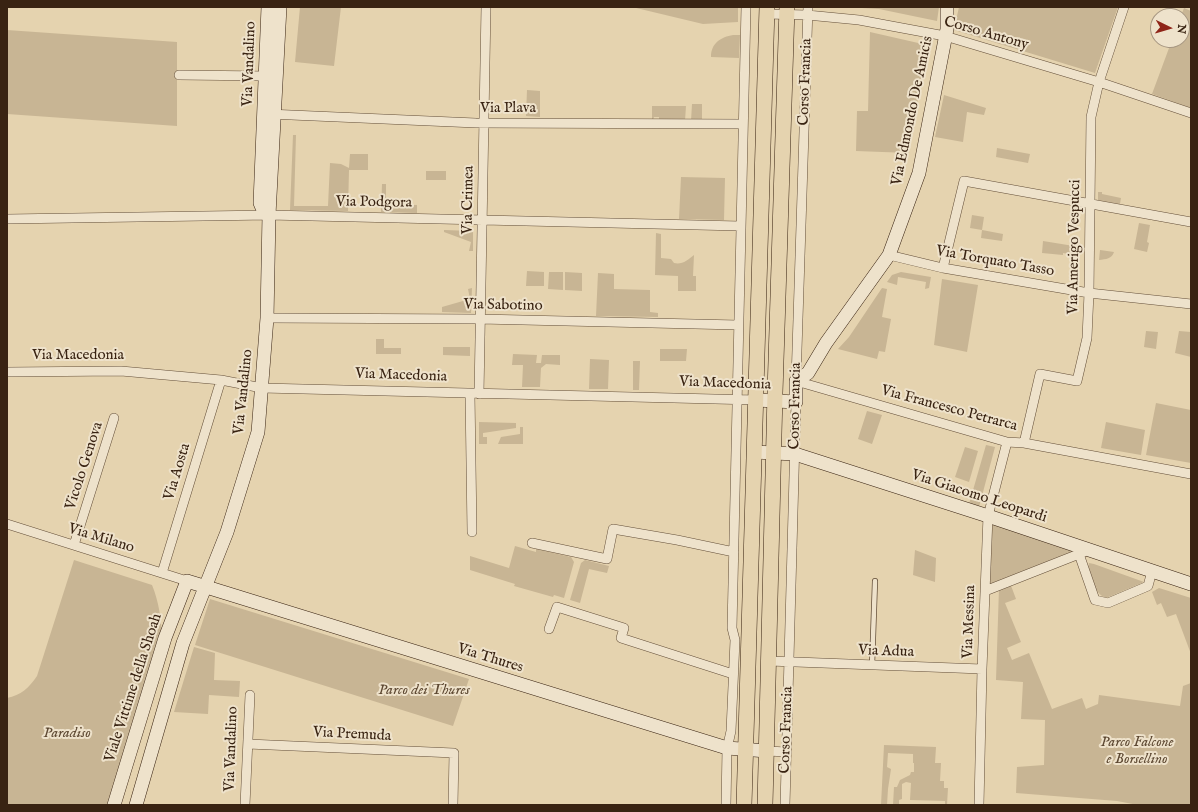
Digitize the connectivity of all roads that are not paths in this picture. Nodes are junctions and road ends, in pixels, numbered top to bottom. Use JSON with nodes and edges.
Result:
{"nodes":[{"id":1,"x":268,"y":7,"type":"edge"},
{"id":2,"x":280,"y":7,"type":"edge"},
{"id":3,"x":486,"y":7,"type":"edge"},
{"id":4,"x":746,"y":7,"type":"edge"},
{"id":5,"x":947,"y":7,"type":"edge"},
{"id":6,"x":956,"y":7,"type":"edge"},
{"id":7,"x":1124,"y":7,"type":"edge"},
{"id":8,"x":767,"y":11,"type":"edge"},
{"id":9,"x":787,"y":11,"type":"edge"},
{"id":10,"x":808,"y":11,"type":"edge"},
{"id":11,"x":946,"y":32,"type":"junction"},
{"id":12,"x":179,"y":75,"type":"dead end"},
{"id":13,"x":266,"y":76,"type":"junction"},
{"id":14,"x":1099,"y":82,"type":"junction"},
{"id":15,"x":1191,"y":113,"type":"edge"},
{"id":16,"x":269,"y":114,"type":"junction"},
{"id":17,"x":484,"y":123,"type":"junction"},
{"id":18,"x":743,"y":124,"type":"junction"},
{"id":19,"x":1089,"y":204,"type":"junction"},
{"id":20,"x":269,"y":215,"type":"junction"},
{"id":21,"x":7,"y":219,"type":"edge"},
{"id":22,"x":482,"y":220,"type":"junction"},
{"id":23,"x":1191,"y":222,"type":"edge"},
{"id":24,"x":740,"y":226,"type":"junction"},
{"id":25,"x":890,"y":255,"type":"junction"},
{"id":26,"x":943,"y":268,"type":"junction"},
{"id":27,"x":1089,"y":293,"type":"junction"},
{"id":28,"x":1191,"y":304,"type":"edge"},
{"id":29,"x":267,"y":318,"type":"junction"},
{"id":30,"x":480,"y":320,"type":"junction"},
{"id":31,"x":738,"y":325,"type":"junction"},
{"id":32,"x":7,"y":372,"type":"edge"},
{"id":33,"x":221,"y":380,"type":"junction"},
{"id":34,"x":796,"y":381,"type":"junction"},
{"id":35,"x":262,"y":388,"type":"junction"},
{"id":36,"x":474,"y":394,"type":"junction"},
{"id":37,"x":736,"y":399,"type":"junction"},
{"id":38,"x":756,"y":400,"type":"junction"},
{"id":39,"x":775,"y":401,"type":"junction"},
{"id":40,"x":796,"y":402,"type":"junction"},
{"id":41,"x":114,"y":418,"type":"dead end"},
{"id":42,"x":1007,"y":442,"type":"junction"},
{"id":43,"x":1024,"y":443,"type":"junction"},
{"id":44,"x":735,"y":451,"type":"junction"},
{"id":45,"x":754,"y":452,"type":"junction"},
{"id":46,"x":774,"y":453,"type":"junction"},
{"id":47,"x":795,"y":454,"type":"junction"},
{"id":48,"x":1191,"y":474,"type":"edge"},
{"id":49,"x":988,"y":516,"type":"junction"},
{"id":50,"x":7,"y":524,"type":"edge"},
{"id":51,"x":472,"y":532,"type":"dead end"},
{"id":52,"x":532,"y":543,"type":"dead end"},
{"id":53,"x":74,"y":545,"type":"junction"},
{"id":54,"x":734,"y":552,"type":"junction"},
{"id":55,"x":1084,"y":552,"type":"junction"},
{"id":56,"x":1152,"y":571,"type":"junction"},
{"id":57,"x":162,"y":573,"type":"junction"},
{"id":58,"x":187,"y":581,"type":"junction"},
{"id":59,"x":875,"y":581,"type":"dead end"},
{"id":60,"x":1191,"y":584,"type":"edge"},
{"id":61,"x":205,"y":588,"type":"junction"},
{"id":62,"x":985,"y":591,"type":"junction"},
{"id":63,"x":549,"y":629,"type":"dead end"},
{"id":64,"x":769,"y":661,"type":"junction"},
{"id":65,"x":789,"y":662,"type":"junction"},
{"id":66,"x":872,"y":666,"type":"junction"},
{"id":67,"x":982,"y":669,"type":"junction"},
{"id":68,"x":733,"y":674,"type":"junction"},
{"id":69,"x":250,"y":694,"type":"dead end"},
{"id":70,"x":248,"y":744,"type":"junction"},
{"id":71,"x":727,"y":748,"type":"junction"},
{"id":72,"x":746,"y":750,"type":"junction"},
{"id":73,"x":767,"y":751,"type":"junction"},
{"id":74,"x":787,"y":752,"type":"junction"},
{"id":75,"x":114,"y":805,"type":"edge"},
{"id":76,"x":136,"y":805,"type":"edge"},
{"id":77,"x":245,"y":805,"type":"edge"},
{"id":78,"x":453,"y":805,"type":"edge"},
{"id":79,"x":726,"y":805,"type":"edge"},
{"id":80,"x":744,"y":805,"type":"edge"},
{"id":81,"x":765,"y":805,"type":"edge"},
{"id":82,"x":785,"y":805,"type":"edge"},
{"id":83,"x":979,"y":805,"type":"edge"}],
"edges":[{"from":1,"to":13,"type":"street","name":"Via Vandalino"},
{"from":2,"to":16,"type":"street","name":"Via Vandalino"},
{"from":3,"to":17,"type":"street","name":"Via Crimea"},
{"from":4,"to":18,"type":"street"},
{"from":5,"to":11,"type":"street","name":"Via Edmondo De Amicis"},
{"from":6,"to":11,"type":"street","name":"Via Edmondo De Amicis"},
{"from":7,"to":14,"type":"street","name":"Via Amerigo Vespucci"},
{"from":8,"to":9,"type":"street","name":"Corso Antony"},
{"from":8,"to":38,"type":"main road"},
{"from":9,"to":10,"type":"street","name":"Corso Antony"},
{"from":9,"to":39,"type":"main road","name":"Corso Francia"},
{"from":10,"to":11,"type":"street","name":"Corso Antony"},
{"from":10,"to":34,"type":"street","name":"Corso Francia"},
{"from":11,"to":14,"type":"street","name":"Corso Antony"},
{"from":11,"to":25,"type":"street","name":"Via Edmondo De Amicis"},
{"from":12,"to":13,"type":"street"},
{"from":13,"to":16,"type":"street","name":"Via Vandalino"},
{"from":14,"to":15,"type":"street","name":"Corso Antony"},
{"from":14,"to":19,"type":"street","name":"Via Amerigo Vespucci"},
{"from":16,"to":17,"type":"street","name":"Via Plava"},
{"from":16,"to":20,"type":"street","name":"Via Vandalino"},
{"from":17,"to":18,"type":"street","name":"Via Plava"},
{"from":17,"to":22,"type":"street","name":"Via Crimea"},
{"from":18,"to":24,"type":"street"},
{"from":19,"to":23,"type":"street"},
{"from":19,"to":26,"type":"street"},
{"from":19,"to":27,"type":"street","name":"Via Amerigo Vespucci"},
{"from":20,"to":21,"type":"street","name":"Via Podgora"},
{"from":20,"to":22,"type":"street","name":"Via Podgora"},
{"from":20,"to":29,"type":"street","name":"Via Vandalino"},
{"from":22,"to":24,"type":"street","name":"Via Podgora"},
{"from":22,"to":30,"type":"street","name":"Via Crimea"},
{"from":24,"to":31,"type":"street"},
{"from":25,"to":26,"type":"street","name":"Via Torquato Tasso"},
{"from":25,"to":34,"type":"street","name":"Via Edmondo De Amicis"},
{"from":26,"to":27,"type":"street","name":"Via Torquato Tasso"},
{"from":27,"to":28,"type":"street","name":"Via Torquato Tasso"},
{"from":27,"to":43,"type":"street","name":"Via Amerigo Vespucci"},
{"from":29,"to":30,"type":"street","name":"Via Sabotino"},
{"from":29,"to":35,"type":"street","name":"Via Vandalino"},
{"from":30,"to":31,"type":"street","name":"Via Sabotino"},
{"from":30,"to":36,"type":"street","name":"Via Crimea"},
{"from":31,"to":37,"type":"street"},
{"from":32,"to":33,"type":"street","name":"Via Macedonia"},
{"from":33,"to":35,"type":"street","name":"Via Macedonia"},
{"from":33,"to":57,"type":"street","name":"Via Aosta"},
{"from":34,"to":40,"type":"street","name":"Corso Francia"},
{"from":34,"to":42,"type":"street","name":"Via Francesco Petrarca"},
{"from":35,"to":36,"type":"street","name":"Via Macedonia"},
{"from":35,"to":61,"type":"street","name":"Via Vandalino"},
{"from":36,"to":37,"type":"street","name":"Via Macedonia"},
{"from":36,"to":51,"type":"street","name":"Via Crimea"},
{"from":37,"to":38,"type":"street","name":"Via Macedonia"},
{"from":37,"to":44,"type":"street"},
{"from":38,"to":39,"type":"street","name":"Via Macedonia"},
{"from":38,"to":45,"type":"main road"},
{"from":39,"to":40,"type":"street","name":"Via Macedonia"},
{"from":39,"to":46,"type":"main road","name":"Corso Francia"},
{"from":40,"to":47,"type":"street","name":"Corso Francia"},
{"from":41,"to":53,"type":"street","name":"Vicolo Genova"},
{"from":42,"to":43,"type":"street","name":"Via Francesco Petrarca"},
{"from":42,"to":49,"type":"street","name":"Via Messina"},
{"from":43,"to":48,"type":"street","name":"Via Francesco Petrarca"},
{"from":44,"to":45,"type":"street"},
{"from":44,"to":54,"type":"street"},
{"from":45,"to":46,"type":"street","name":"Via Giacomo Leopardi"},
{"from":45,"to":72,"type":"main road"},
{"from":46,"to":47,"type":"street","name":"Via Giacomo Leopardi"},
{"from":46,"to":64,"type":"main road","name":"Corso Francia"},
{"from":47,"to":49,"type":"street","name":"Via Giacomo Leopardi"},
{"from":47,"to":65,"type":"street","name":"Corso Francia"},
{"from":49,"to":55,"type":"street","name":"Via Giacomo Leopardi"},
{"from":49,"to":62,"type":"street","name":"Via Messina"},
{"from":50,"to":53,"type":"street","name":"Via Milano"},
{"from":52,"to":54,"type":"street"},
{"from":53,"to":57,"type":"street","name":"Via Milano"},
{"from":54,"to":68,"type":"street"},
{"from":55,"to":56,"type":"street","name":"Via Giacomo Leopardi"},
{"from":55,"to":56,"type":"street"},
{"from":55,"to":62,"type":"street"},
{"from":56,"to":60,"type":"street","name":"Via Giacomo Leopardi"},
{"from":57,"to":58,"type":"street","name":"Via Milano"},
{"from":58,"to":61,"type":"street","name":"Via Thures"},
{"from":58,"to":75,"type":"street","name":"Viale Vittime della Shoah"},
{"from":59,"to":66,"type":"lane"},
{"from":61,"to":71,"type":"street","name":"Via Thures"},
{"from":61,"to":76,"type":"street"},
{"from":62,"to":67,"type":"street","name":"Via Messina"},
{"from":63,"to":68,"type":"street"},
{"from":64,"to":65,"type":"street","name":"Via Adua"},
{"from":64,"to":73,"type":"main road","name":"Corso Francia"},
{"from":65,"to":66,"type":"street","name":"Via Adua"},
{"from":65,"to":74,"type":"street","name":"Corso Francia"},
{"from":66,"to":67,"type":"street","name":"Via Adua"},
{"from":67,"to":83,"type":"street","name":"Via Messina"},
{"from":68,"to":71,"type":"street"},
{"from":69,"to":70,"type":"street","name":"Via Vandalino"},
{"from":70,"to":77,"type":"street","name":"Via Vandalino"},
{"from":70,"to":78,"type":"street","name":"Via Premuda"},
{"from":71,"to":72,"type":"street","name":"Via Thures"},
{"from":71,"to":79,"type":"street"},
{"from":72,"to":73,"type":"street","name":"Via Thures"},
{"from":72,"to":80,"type":"main road"},
{"from":73,"to":74,"type":"street","name":"Via Thures"},
{"from":73,"to":81,"type":"main road","name":"Corso Francia"},
{"from":74,"to":82,"type":"street","name":"Corso Francia"}]}
